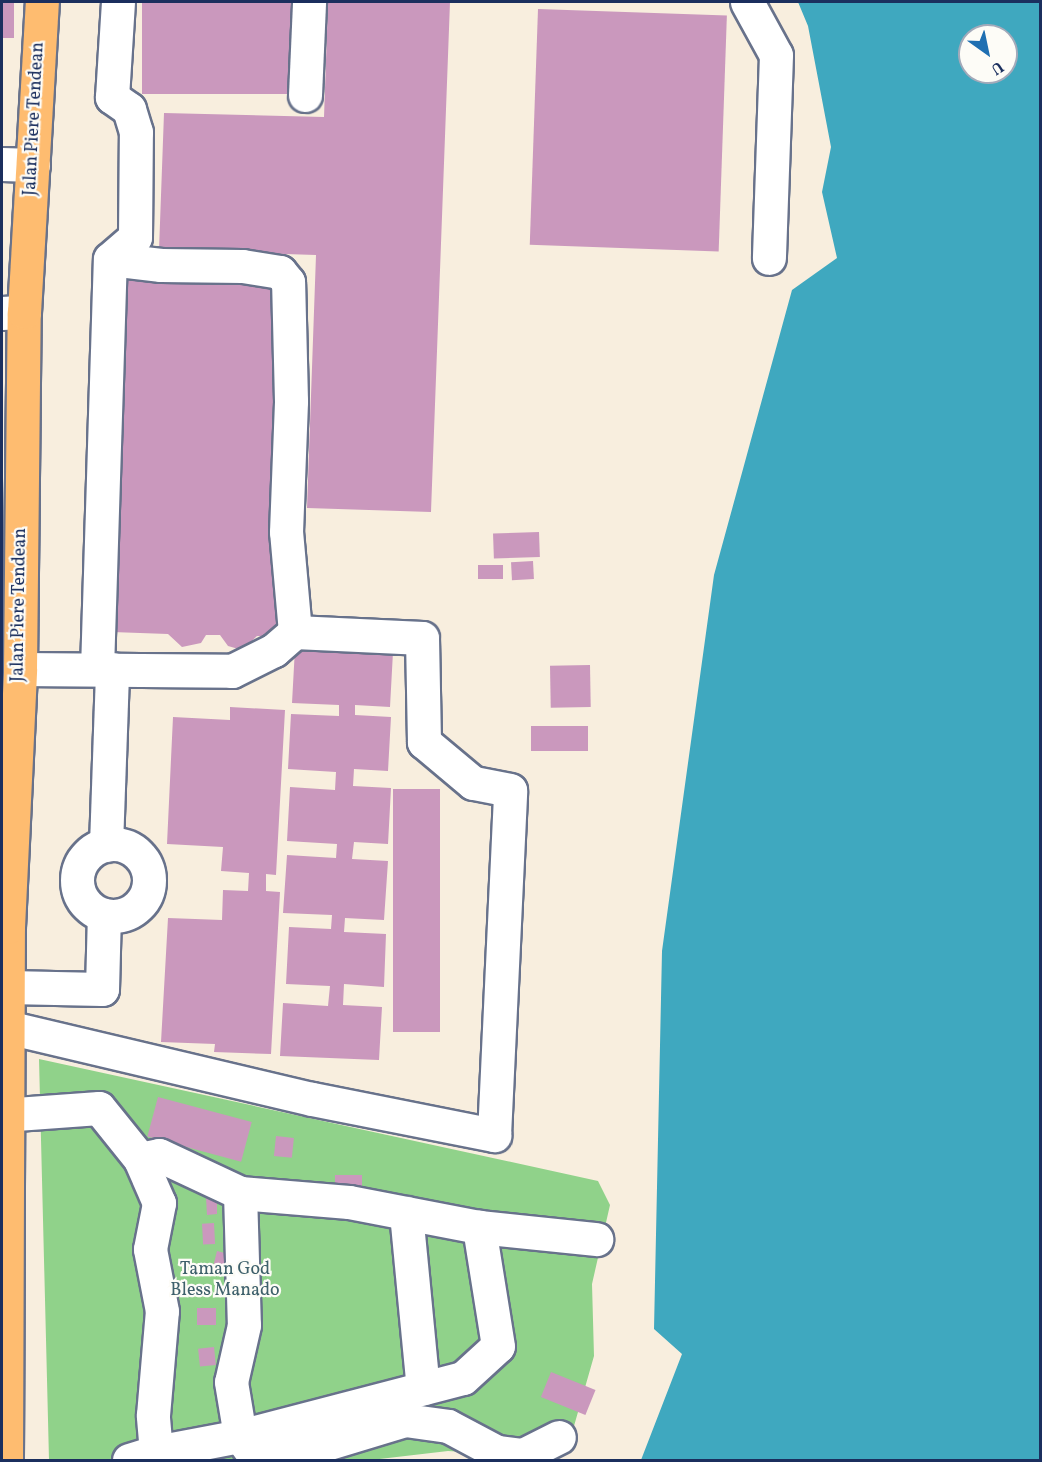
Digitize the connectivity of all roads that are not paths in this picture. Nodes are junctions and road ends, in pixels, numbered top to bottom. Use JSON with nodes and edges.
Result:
{"nodes":[{"id":1,"x":42,"y":2,"type":"edge"},
{"id":2,"x":118,"y":2,"type":"edge"},
{"id":3,"x":309,"y":2,"type":"edge"},
{"id":4,"x":747,"y":2,"type":"edge"},
{"id":5,"x":305,"y":95,"type":"dead end"},
{"id":6,"x":17,"y":165,"type":"edge"},
{"id":7,"x":769,"y":258,"type":"dead end"},
{"id":8,"x":110,"y":259,"type":"junction"},
{"id":9,"x":13,"y":312,"type":"edge"},
{"id":10,"x":13,"y":378,"type":"edge"},
{"id":11,"x":11,"y":621,"type":"edge"},
{"id":12,"x":295,"y":632,"type":"junction"},
{"id":13,"x":20,"y":669,"type":"junction"},
{"id":14,"x":104,"y":669,"type":"junction"},
{"id":15,"x":7,"y":799,"type":"edge"},
{"id":16,"x":106,"y":845,"type":"junction"},
{"id":17,"x":5,"y":873,"type":"edge"},
{"id":18,"x":104,"y":915,"type":"junction"},
{"id":19,"x":8,"y":987,"type":"junction"},
{"id":20,"x":8,"y":1027,"type":"junction"},
{"id":21,"x":5,"y":1114,"type":"edge"},
{"id":22,"x":140,"y":1159,"type":"junction"},
{"id":23,"x":240,"y":1193,"type":"junction"},
{"id":24,"x":405,"y":1213,"type":"junction"},
{"id":25,"x":479,"y":1227,"type":"junction"},
{"id":26,"x":596,"y":1239,"type":"dead end"},
{"id":27,"x":423,"y":1388,"type":"junction"},
{"id":28,"x":240,"y":1436,"type":"junction"},
{"id":29,"x":559,"y":1437,"type":"dead end"},
{"id":30,"x":142,"y":1456,"type":"edge"},
{"id":31,"x":6,"y":1461,"type":"edge"}],
"edges":[{"from":1,"to":6,"type":"highway","name":"Jalan Piere Tendean"},
{"from":2,"to":8,"type":"lane"},
{"from":3,"to":5,"type":"lane"},
{"from":4,"to":7,"type":"lane"},
{"from":6,"to":9,"type":"highway","name":"Jalan Piere Tendean"},
{"from":8,"to":12,"type":"lane"},
{"from":8,"to":14,"type":"lane"},
{"from":9,"to":10,"type":"highway","name":"Jalan Piere Tendean"},
{"from":10,"to":11,"type":"highway","name":"Jalan Piere Tendean"},
{"from":11,"to":13,"type":"highway","name":"Jalan Piere Tendean"},
{"from":12,"to":14,"type":"lane"},
{"from":12,"to":20,"type":"lane"},
{"from":13,"to":14,"type":"lane"},
{"from":13,"to":15,"type":"highway","name":"Jalan Piere Tendean"},
{"from":14,"to":16,"type":"lane"},
{"from":15,"to":17,"type":"highway","name":"Jalan Piere Tendean"},
{"from":16,"to":18,"type":"lane"},
{"from":16,"to":18,"type":"lane"},
{"from":17,"to":19,"type":"highway","name":"Jalan Piere Tendean"},
{"from":18,"to":19,"type":"lane"},
{"from":19,"to":20,"type":"highway","name":"Jalan Piere Tendean"},
{"from":20,"to":21,"type":"highway","name":"Jalan Piere Tendean"},
{"from":21,"to":22,"type":"lane"},
{"from":21,"to":31,"type":"highway","name":"Jalan Piere Tendean"},
{"from":22,"to":23,"type":"lane"},
{"from":22,"to":30,"type":"lane"},
{"from":23,"to":24,"type":"lane"},
{"from":23,"to":28,"type":"lane"},
{"from":24,"to":25,"type":"lane"},
{"from":24,"to":27,"type":"lane"},
{"from":25,"to":26,"type":"lane"},
{"from":25,"to":27,"type":"lane"},
{"from":27,"to":28,"type":"lane"},
{"from":28,"to":29,"type":"lane"},
{"from":28,"to":30,"type":"lane"}]}
